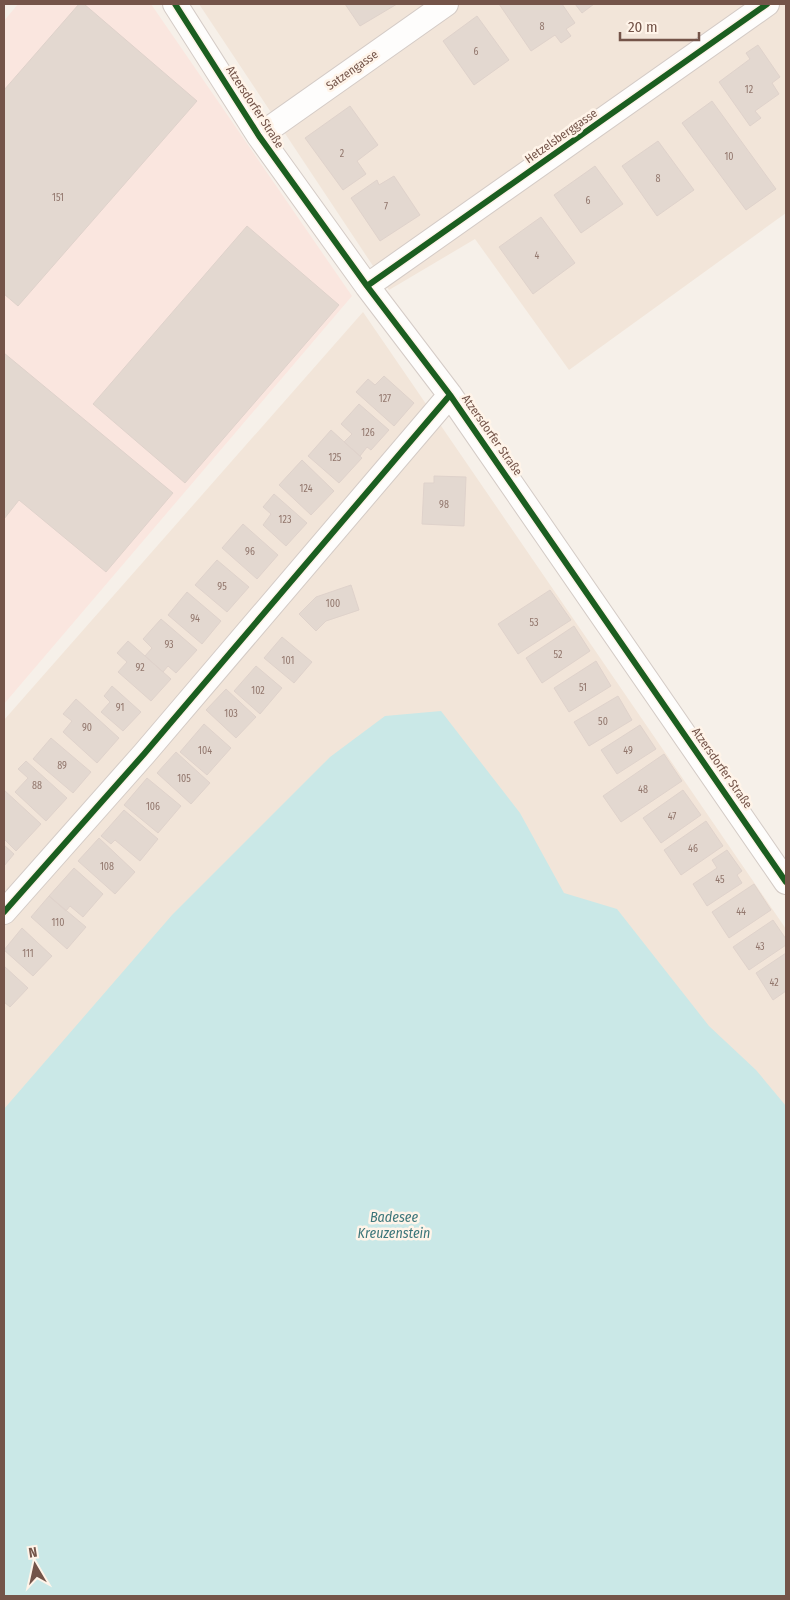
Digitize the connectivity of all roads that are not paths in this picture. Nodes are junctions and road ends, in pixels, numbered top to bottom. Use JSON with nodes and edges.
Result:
{"nodes":[{"id":1,"x":175,"y":4,"type":"edge"},
{"id":2,"x":446,"y":4,"type":"edge"},
{"id":3,"x":768,"y":4,"type":"edge"},
{"id":4,"x":259,"y":136,"type":"junction"},
{"id":5,"x":367,"y":286,"type":"junction"},
{"id":6,"x":450,"y":395,"type":"junction"},
{"id":7,"x":786,"y":882,"type":"edge"},
{"id":8,"x":4,"y":912,"type":"edge"}],
"edges":[{"from":1,"to":4,"type":"street","name":"Atzersdorfer Straße"},
{"from":2,"to":4,"type":"street","name":"Satzengasse"},
{"from":3,"to":5,"type":"street","name":"Hetzelsberggasse"},
{"from":4,"to":5,"type":"street","name":"Atzersdorfer Straße"},
{"from":5,"to":6,"type":"street","name":"Atzersdorfer Straße"},
{"from":6,"to":7,"type":"street","name":"Atzersdorfer Straße"},
{"from":6,"to":8,"type":"street"}]}
